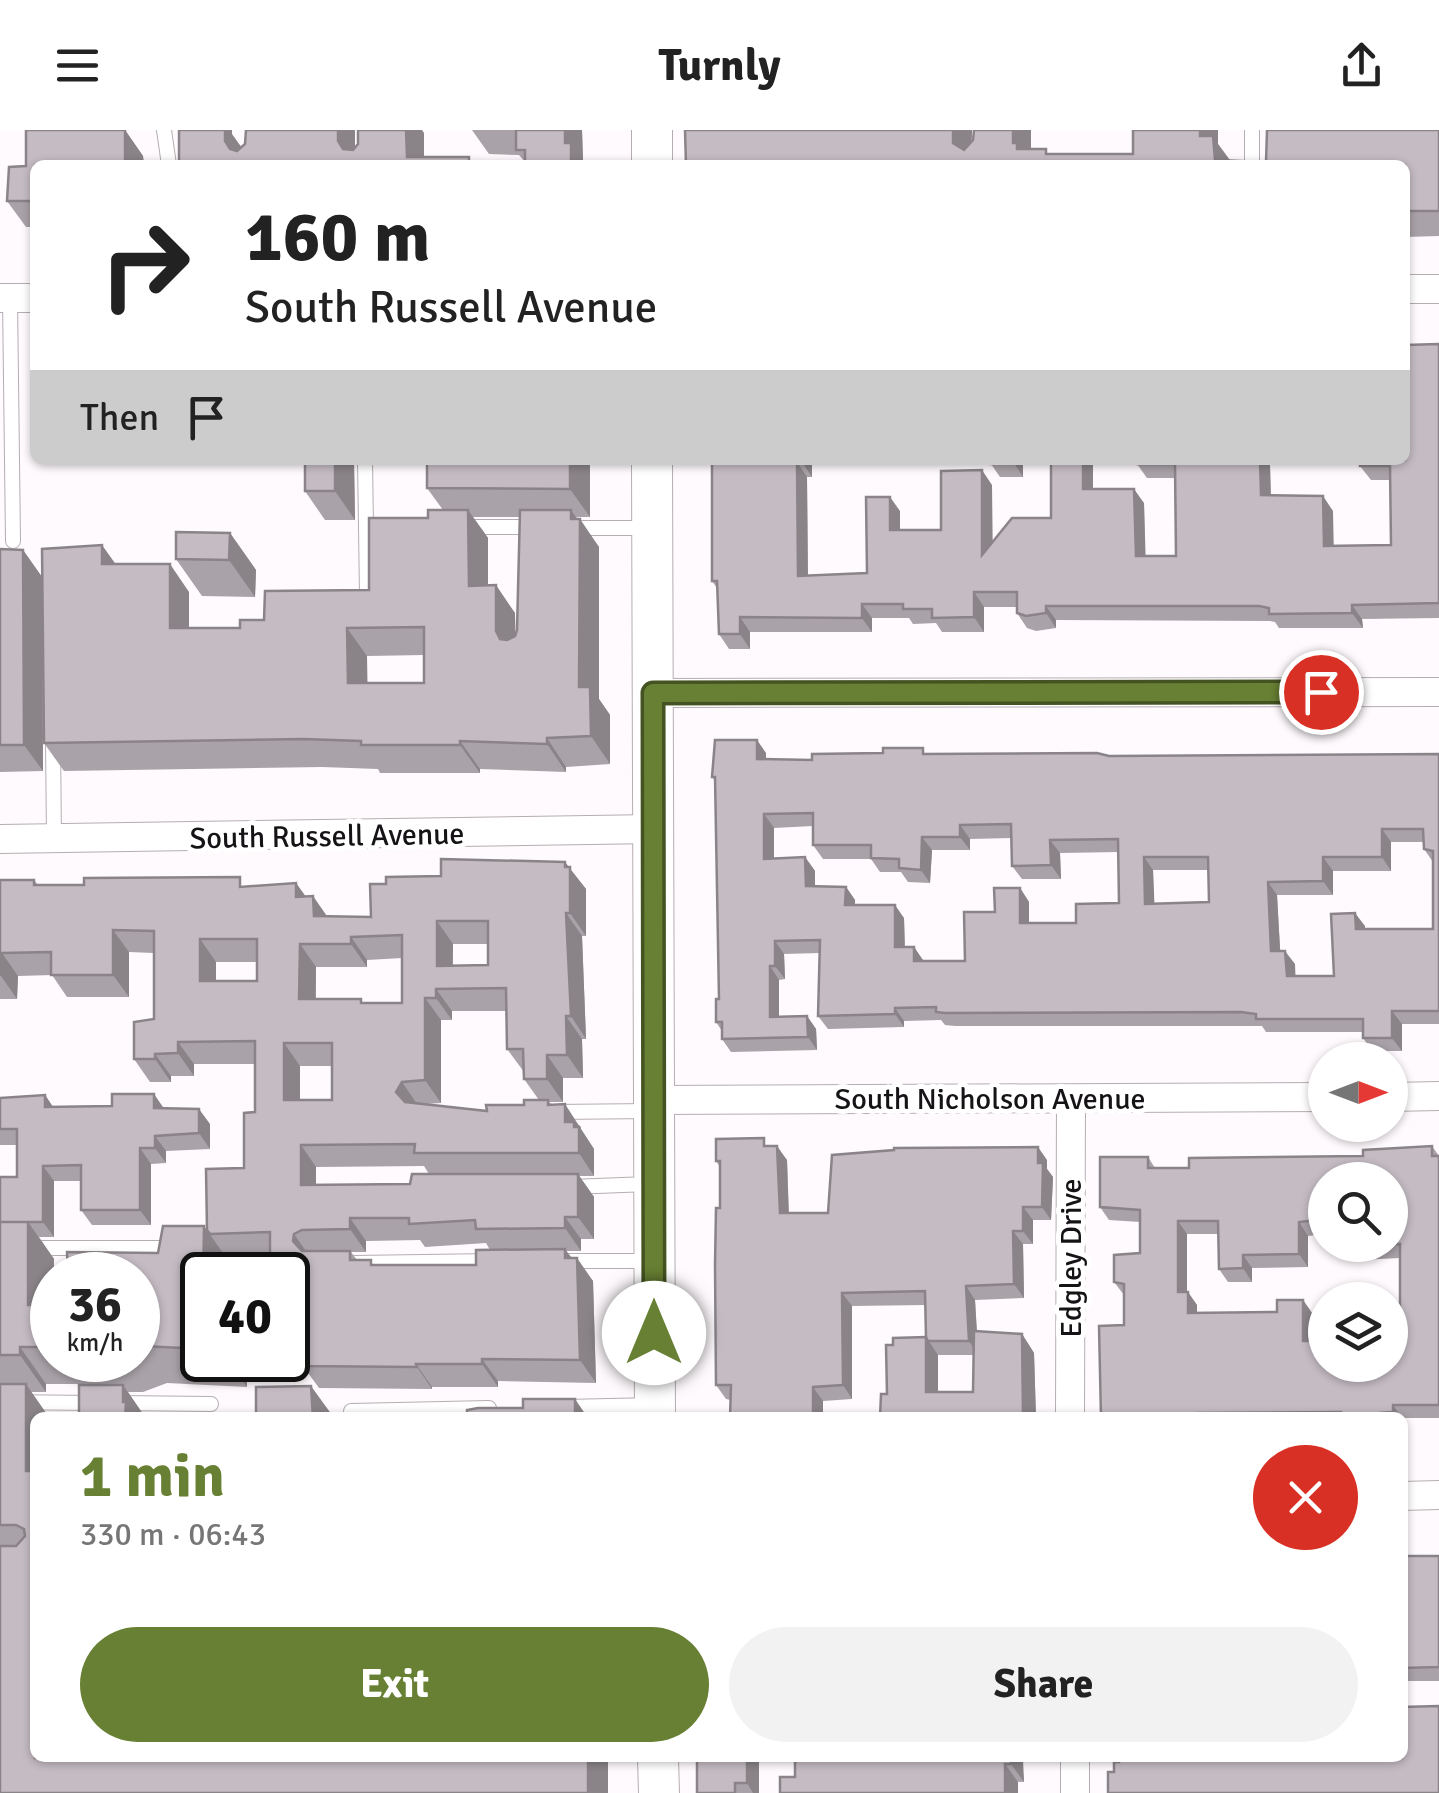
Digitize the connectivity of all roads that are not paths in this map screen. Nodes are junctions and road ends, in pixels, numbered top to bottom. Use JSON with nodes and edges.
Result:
{"nodes":[{"id":1,"x":164,"y":130,"type":"edge"},
{"id":2,"x":652,"y":130,"type":"edge"},
{"id":3,"x":1252,"y":130,"type":"edge"},
{"id":4,"x":168,"y":160,"type":"edge"},
{"id":5,"x":652,"y":160,"type":"edge"},
{"id":6,"x":1252,"y":160,"type":"edge"},
{"id":7,"x":1410,"y":289,"type":"edge"},
{"id":8,"x":1439,"y":289,"type":"edge"},
{"id":9,"x":15,"y":298,"type":"edge"},
{"id":10,"x":366,"y":465,"type":"edge"},
{"id":11,"x":652,"y":465,"type":"edge"},
{"id":12,"x":454,"y":527,"type":"edge"},
{"id":13,"x":526,"y":528,"type":"junction"},
{"id":14,"x":652,"y":528,"type":"junction"},
{"id":15,"x":13,"y":541,"type":"dead end"},
{"id":16,"x":526,"y":546,"type":"edge"},
{"id":17,"x":367,"y":595,"type":"edge"},
{"id":18,"x":1439,"y":692,"type":"edge"},
{"id":19,"x":653,"y":693,"type":"junction"},
{"id":20,"x":53,"y":720,"type":"edge"},
{"id":21,"x":654,"y":830,"type":"junction"},
{"id":22,"x":0,"y":839,"type":"edge"},
{"id":23,"x":54,"y":839,"type":"junction"},
{"id":24,"x":1408,"y":1096,"type":"edge"},
{"id":25,"x":1439,"y":1096,"type":"edge"},
{"id":26,"x":1308,"y":1097,"type":"edge"},
{"id":27,"x":1071,"y":1098,"type":"junction"},
{"id":28,"x":655,"y":1105,"type":"junction"},
{"id":29,"x":538,"y":1112,"type":"edge"},
{"id":30,"x":654,"y":1184,"type":"junction"},
{"id":31,"x":549,"y":1188,"type":"edge"},
{"id":32,"x":0,"y":1248,"type":"edge"},
{"id":33,"x":174,"y":1248,"type":"edge"},
{"id":34,"x":507,"y":1261,"type":"edge"},
{"id":35,"x":544,"y":1261,"type":"edge"},
{"id":36,"x":654,"y":1261,"type":"junction"},
{"id":37,"x":338,"y":1263,"type":"edge"},
{"id":38,"x":0,"y":1402,"type":"edge"},
{"id":39,"x":210,"y":1404,"type":"dead end"},
{"id":40,"x":541,"y":1407,"type":"edge"},
{"id":41,"x":503,"y":1408,"type":"edge"},
{"id":42,"x":351,"y":1411,"type":"dead end"},
{"id":43,"x":655,"y":1411,"type":"edge"},
{"id":44,"x":1070,"y":1412,"type":"edge"},
{"id":45,"x":1439,"y":1495,"type":"edge"},
{"id":46,"x":1408,"y":1496,"type":"edge"},
{"id":47,"x":658,"y":1762,"type":"edge"},
{"id":48,"x":1075,"y":1762,"type":"edge"},
{"id":49,"x":658,"y":1793,"type":"edge"},
{"id":50,"x":1075,"y":1793,"type":"edge"}],
"edges":[{"from":1,"to":4,"type":"lane"},
{"from":2,"to":5,"type":"street"},
{"from":3,"to":6,"type":"lane"},
{"from":7,"to":8,"type":"street"},
{"from":9,"to":15,"type":"lane"},
{"from":10,"to":17,"type":"lane"},
{"from":11,"to":14,"type":"street"},
{"from":12,"to":13,"type":"lane"},
{"from":13,"to":14,"type":"lane"},
{"from":13,"to":16,"type":"lane"},
{"from":14,"to":19,"type":"street"},
{"from":18,"to":19,"type":"street"},
{"from":19,"to":21,"type":"street"},
{"from":20,"to":23,"type":"lane"},
{"from":21,"to":23,"type":"street","name":"South Russell Avenue"},
{"from":21,"to":28,"type":"street"},
{"from":22,"to":23,"type":"street","name":"South Russell Avenue"},
{"from":24,"to":25,"type":"street"},
{"from":26,"to":27,"type":"street","name":"South Nicholson Avenue"},
{"from":27,"to":28,"type":"street","name":"South Nicholson Avenue"},
{"from":27,"to":44,"type":"street","name":"Edgley Drive"},
{"from":28,"to":29,"type":"lane"},
{"from":28,"to":30,"type":"street"},
{"from":30,"to":31,"type":"lane"},
{"from":30,"to":36,"type":"street"},
{"from":32,"to":33,"type":"lane"},
{"from":34,"to":37,"type":"lane"},
{"from":35,"to":36,"type":"lane"},
{"from":36,"to":43,"type":"street"},
{"from":38,"to":39,"type":"lane"},
{"from":40,"to":43,"type":"lane"},
{"from":41,"to":42,"type":"lane"},
{"from":45,"to":46,"type":"street"},
{"from":47,"to":49,"type":"street"},
{"from":48,"to":50,"type":"street"}]}
